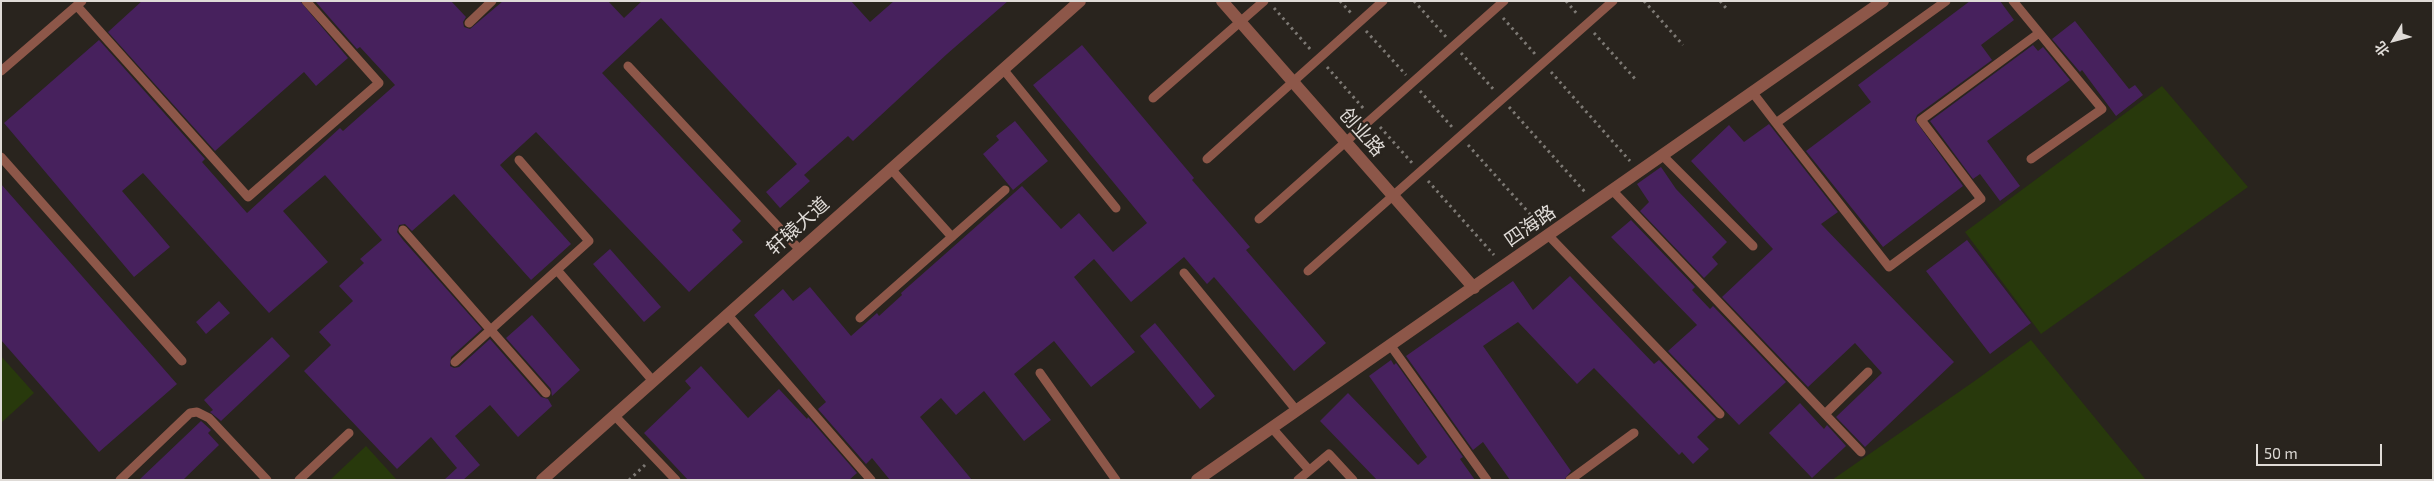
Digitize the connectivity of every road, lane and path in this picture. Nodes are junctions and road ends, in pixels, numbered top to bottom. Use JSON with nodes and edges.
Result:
{"nodes":[{"id":1,"x":306,"y":1,"type":"edge"},
{"id":2,"x":492,"y":1,"type":"edge"},
{"id":3,"x":1080,"y":1,"type":"edge"},
{"id":4,"x":1222,"y":1,"type":"edge"},
{"id":5,"x":1264,"y":1,"type":"edge"},
{"id":6,"x":1268,"y":1,"type":"edge"},
{"id":7,"x":1340,"y":1,"type":"edge"},
{"id":8,"x":1383,"y":1,"type":"edge"},
{"id":9,"x":1504,"y":1,"type":"edge"},
{"id":10,"x":1566,"y":1,"type":"edge"},
{"id":11,"x":1613,"y":1,"type":"edge"},
{"id":12,"x":1644,"y":1,"type":"edge"},
{"id":13,"x":1720,"y":1,"type":"edge"},
{"id":14,"x":1883,"y":1,"type":"edge"},
{"id":15,"x":1946,"y":1,"type":"edge"},
{"id":16,"x":2013,"y":1,"type":"edge"},
{"id":17,"x":79,"y":3,"type":"edge"},
{"id":18,"x":1726,"y":8,"type":"dead end"},
{"id":19,"x":1495,"y":9,"type":"junction"},
{"id":20,"x":1240,"y":22,"type":"junction"},
{"id":21,"x":469,"y":23,"type":"dead end"},
{"id":22,"x":1359,"y":23,"type":"junction"},
{"id":23,"x":1587,"y":24,"type":"junction"},
{"id":24,"x":2039,"y":33,"type":"junction"},
{"id":25,"x":1683,"y":45,"type":"dead end"},
{"id":26,"x":1319,"y":58,"type":"junction"},
{"id":27,"x":1543,"y":63,"type":"junction"},
{"id":28,"x":628,"y":66,"type":"dead end"},
{"id":29,"x":1003,"y":69,"type":"junction"},
{"id":30,"x":1,"y":71,"type":"edge"},
{"id":31,"x":1637,"y":81,"type":"dead end"},
{"id":32,"x":1293,"y":82,"type":"junction"},
{"id":33,"x":1412,"y":83,"type":"junction"},
{"id":34,"x":1753,"y":94,"type":"junction"},
{"id":35,"x":1153,"y":98,"type":"dead end"},
{"id":36,"x":1372,"y":118,"type":"junction"},
{"id":37,"x":1776,"y":122,"type":"junction"},
{"id":38,"x":1460,"y":136,"type":"junction"},
{"id":39,"x":1346,"y":142,"type":"junction"},
{"id":40,"x":1664,"y":156,"type":"junction"},
{"id":41,"x":1,"y":157,"type":"edge"},
{"id":42,"x":1207,"y":159,"type":"dead end"},
{"id":43,"x":2030,"y":159,"type":"dead end"},
{"id":44,"x":519,"y":160,"type":"dead end"},
{"id":45,"x":891,"y":169,"type":"junction"},
{"id":46,"x":1420,"y":172,"type":"junction"},
{"id":47,"x":1640,"y":173,"type":"junction"},
{"id":48,"x":1005,"y":190,"type":"dead end"},
{"id":49,"x":1613,"y":191,"type":"junction"},
{"id":50,"x":1394,"y":196,"type":"junction"},
{"id":51,"x":1116,"y":208,"type":"dead end"},
{"id":52,"x":1259,"y":219,"type":"dead end"},
{"id":53,"x":403,"y":230,"type":"dead end"},
{"id":54,"x":1549,"y":236,"type":"junction"},
{"id":55,"x":952,"y":237,"type":"junction"},
{"id":56,"x":1753,"y":246,"type":"dead end"},
{"id":57,"x":800,"y":250,"type":"junction"},
{"id":58,"x":1504,"y":267,"type":"junction"},
{"id":59,"x":557,"y":270,"type":"junction"},
{"id":60,"x":1308,"y":271,"type":"dead end"},
{"id":61,"x":1184,"y":273,"type":"dead end"},
{"id":62,"x":1474,"y":288,"type":"junction"},
{"id":63,"x":727,"y":314,"type":"junction"},
{"id":64,"x":860,"y":318,"type":"dead end"},
{"id":65,"x":490,"y":330,"type":"junction"},
{"id":66,"x":1391,"y":346,"type":"junction"},
{"id":67,"x":182,"y":361,"type":"dead end"},
{"id":68,"x":454,"y":362,"type":"dead end"},
{"id":69,"x":1040,"y":372,"type":"dead end"},
{"id":70,"x":1868,"y":372,"type":"dead end"},
{"id":71,"x":653,"y":381,"type":"junction"},
{"id":72,"x":546,"y":393,"type":"dead end"},
{"id":73,"x":1296,"y":411,"type":"junction"},
{"id":74,"x":1720,"y":414,"type":"dead end"},
{"id":75,"x":1825,"y":414,"type":"junction"},
{"id":76,"x":614,"y":415,"type":"junction"},
{"id":77,"x":1272,"y":428,"type":"junction"},
{"id":78,"x":349,"y":433,"type":"dead end"},
{"id":79,"x":1634,"y":433,"type":"dead end"},
{"id":80,"x":1861,"y":452,"type":"dead end"},
{"id":81,"x":654,"y":457,"type":"junction"},
{"id":82,"x":1309,"y":470,"type":"junction"},
{"id":83,"x":120,"y":480,"type":"edge"},
{"id":84,"x":267,"y":480,"type":"edge"},
{"id":85,"x":299,"y":480,"type":"edge"},
{"id":86,"x":542,"y":480,"type":"edge"},
{"id":87,"x":629,"y":480,"type":"edge"},
{"id":88,"x":676,"y":480,"type":"edge"},
{"id":89,"x":870,"y":480,"type":"edge"},
{"id":90,"x":1116,"y":480,"type":"edge"},
{"id":91,"x":1197,"y":480,"type":"edge"},
{"id":92,"x":1298,"y":480,"type":"edge"},
{"id":93,"x":1353,"y":480,"type":"edge"},
{"id":94,"x":1487,"y":480,"type":"edge"},
{"id":95,"x":1570,"y":480,"type":"edge"}],
"edges":[{"from":1,"to":17,"type":"lane"},
{"from":2,"to":21,"type":"lane"},
{"from":3,"to":29,"type":"street","name":"轩辕大道"},
{"from":4,"to":20,"type":"street","name":"创业路"},
{"from":5,"to":20,"type":"lane"},
{"from":6,"to":26,"type":"path"},
{"from":7,"to":22,"type":"path"},
{"from":8,"to":22,"type":"lane"},
{"from":9,"to":19,"type":"lane"},
{"from":10,"to":23,"type":"path"},
{"from":11,"to":23,"type":"lane"},
{"from":12,"to":25,"type":"path"},
{"from":13,"to":18,"type":"path"},
{"from":14,"to":34,"type":"street","name":"四海路"},
{"from":15,"to":37,"type":"lane"},
{"from":16,"to":24,"type":"lane"},
{"from":17,"to":30,"type":"lane"},
{"from":19,"to":27,"type":"path"},
{"from":19,"to":33,"type":"lane"},
{"from":20,"to":32,"type":"street","name":"创业路"},
{"from":20,"to":35,"type":"lane"},
{"from":22,"to":26,"type":"lane"},
{"from":22,"to":33,"type":"path"},
{"from":23,"to":27,"type":"lane"},
{"from":23,"to":31,"type":"path"},
{"from":24,"to":37,"type":"lane"},
{"from":24,"to":43,"type":"lane"},
{"from":26,"to":32,"type":"lane"},
{"from":26,"to":36,"type":"path"},
{"from":27,"to":38,"type":"lane"},
{"from":27,"to":47,"type":"path"},
{"from":28,"to":57,"type":"lane"},
{"from":29,"to":45,"type":"street","name":"轩辕大道"},
{"from":29,"to":51,"type":"lane"},
{"from":32,"to":39,"type":"street","name":"创业路"},
{"from":32,"to":42,"type":"lane"},
{"from":33,"to":36,"type":"lane"},
{"from":33,"to":38,"type":"path"},
{"from":34,"to":37,"type":"lane"},
{"from":34,"to":40,"type":"street","name":"四海路"},
{"from":36,"to":39,"type":"lane"},
{"from":36,"to":46,"type":"path"},
{"from":38,"to":46,"type":"lane"},
{"from":38,"to":54,"type":"path"},
{"from":39,"to":50,"type":"street","name":"创业路"},
{"from":39,"to":52,"type":"lane"},
{"from":40,"to":47,"type":"street","name":"四海路"},
{"from":40,"to":56,"type":"lane"},
{"from":41,"to":67,"type":"lane"},
{"from":44,"to":59,"type":"lane"},
{"from":45,"to":55,"type":"lane"},
{"from":45,"to":57,"type":"street","name":"轩辕大道"},
{"from":46,"to":50,"type":"lane"},
{"from":46,"to":58,"type":"path"},
{"from":47,"to":49,"type":"street","name":"四海路"},
{"from":48,"to":55,"type":"lane"},
{"from":49,"to":54,"type":"street","name":"四海路"},
{"from":49,"to":75,"type":"lane"},
{"from":50,"to":60,"type":"lane"},
{"from":50,"to":62,"type":"street","name":"创业路"},
{"from":53,"to":65,"type":"lane"},
{"from":54,"to":58,"type":"street","name":"四海路"},
{"from":54,"to":74,"type":"lane"},
{"from":55,"to":64,"type":"lane"},
{"from":57,"to":63,"type":"street","name":"轩辕大道"},
{"from":58,"to":62,"type":"street","name":"四海路"},
{"from":59,"to":65,"type":"lane"},
{"from":59,"to":71,"type":"lane"},
{"from":61,"to":73,"type":"lane"},
{"from":62,"to":66,"type":"street","name":"四海路"},
{"from":63,"to":71,"type":"street","name":"轩辕大道"},
{"from":63,"to":89,"type":"lane"},
{"from":65,"to":68,"type":"lane"},
{"from":65,"to":72,"type":"lane"},
{"from":66,"to":73,"type":"street","name":"四海路"},
{"from":66,"to":94,"type":"lane"},
{"from":69,"to":90,"type":"lane"},
{"from":70,"to":75,"type":"lane"},
{"from":71,"to":76,"type":"street","name":"轩辕大道"},
{"from":73,"to":77,"type":"street","name":"四海路"},
{"from":75,"to":80,"type":"lane"},
{"from":76,"to":81,"type":"lane"},
{"from":76,"to":86,"type":"street","name":"轩辕大道"},
{"from":77,"to":82,"type":"lane"},
{"from":77,"to":91,"type":"street","name":"四海路"},
{"from":78,"to":85,"type":"lane"},
{"from":79,"to":95,"type":"lane"},
{"from":81,"to":87,"type":"path"},
{"from":81,"to":88,"type":"lane"},
{"from":82,"to":92,"type":"lane"},
{"from":82,"to":93,"type":"lane"},
{"from":83,"to":84,"type":"lane"}]}
